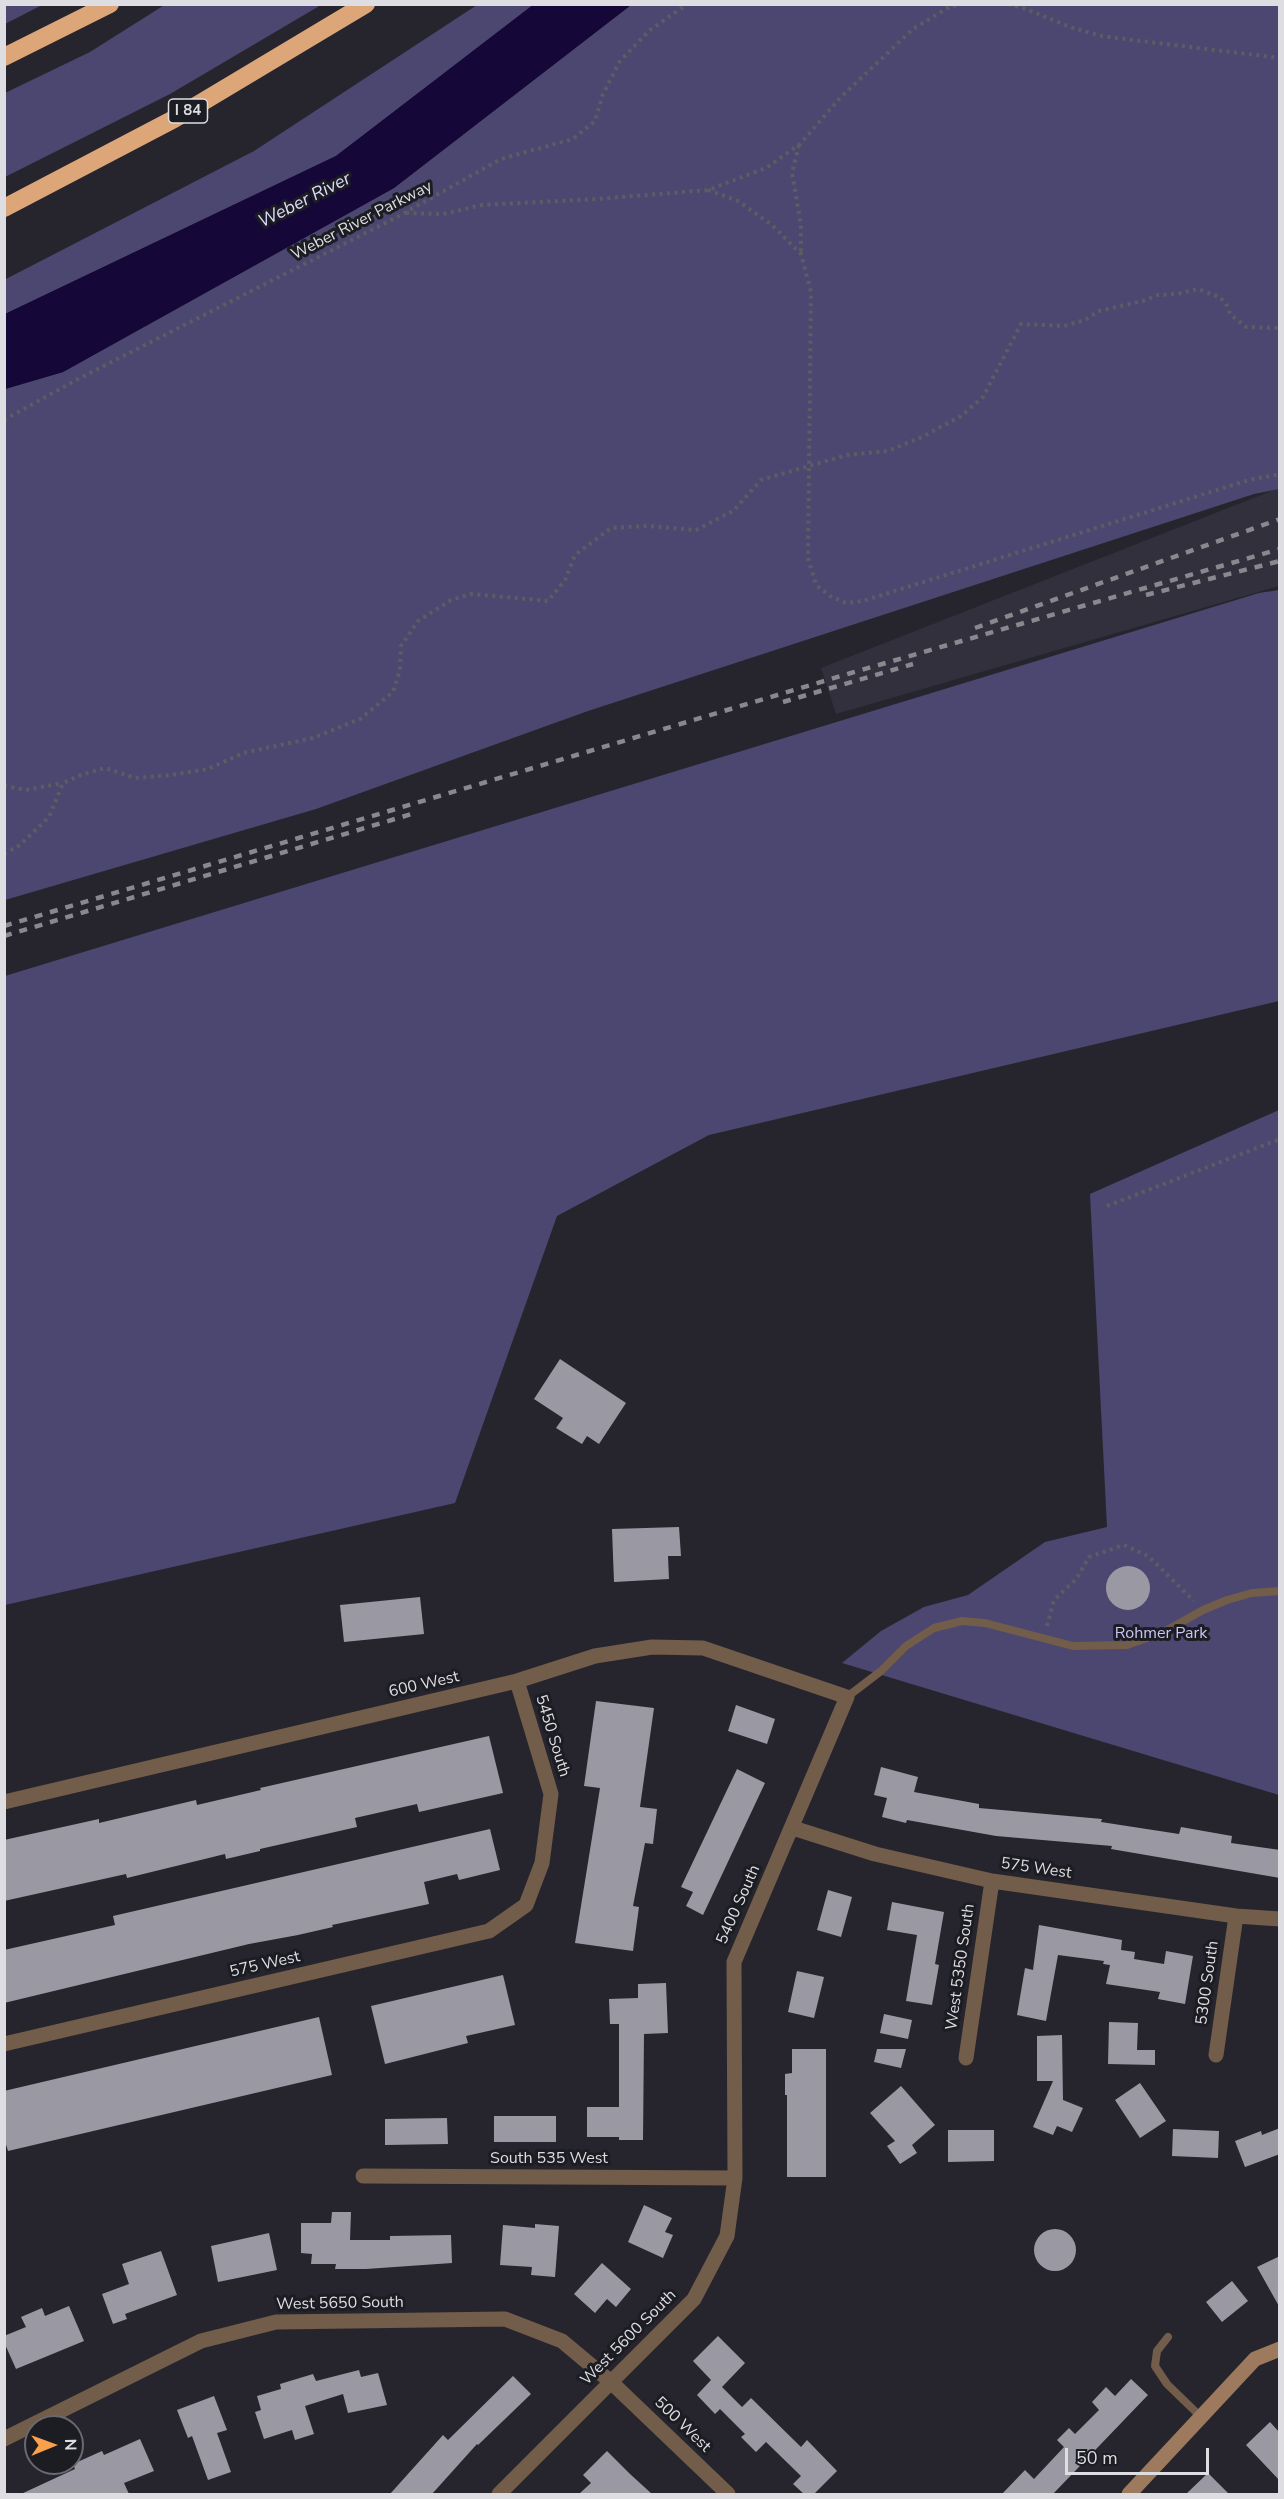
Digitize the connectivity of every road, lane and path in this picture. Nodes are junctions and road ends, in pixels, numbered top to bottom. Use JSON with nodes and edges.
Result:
{"nodes":[{"id":1,"x":110,"y":4,"type":"edge"},
{"id":2,"x":366,"y":4,"type":"edge"},
{"id":3,"x":687,"y":4,"type":"edge"},
{"id":4,"x":962,"y":4,"type":"edge"},
{"id":5,"x":1008,"y":4,"type":"edge"},
{"id":6,"x":4,"y":57,"type":"edge"},
{"id":7,"x":1280,"y":58,"type":"edge"},
{"id":8,"x":800,"y":144,"type":"junction"},
{"id":9,"x":708,"y":190,"type":"junction"},
{"id":10,"x":4,"y":207,"type":"edge"},
{"id":11,"x":405,"y":213,"type":"junction"},
{"id":12,"x":801,"y":254,"type":"junction"},
{"id":13,"x":1280,"y":328,"type":"edge"},
{"id":14,"x":4,"y":420,"type":"edge"},
{"id":15,"x":809,"y":467,"type":"junction"},
{"id":16,"x":1280,"y":474,"type":"edge"},
{"id":17,"x":63,"y":783,"type":"junction"},
{"id":18,"x":4,"y":786,"type":"edge"},
{"id":19,"x":4,"y":854,"type":"edge"},
{"id":20,"x":1280,"y":1139,"type":"edge"},
{"id":21,"x":1107,"y":1206,"type":"dead end"},
{"id":22,"x":1280,"y":1592,"type":"edge"},
{"id":23,"x":1203,"y":1610,"type":"junction"},
{"id":24,"x":1044,"y":1639,"type":"junction"},
{"id":25,"x":517,"y":1681,"type":"junction"},
{"id":26,"x":847,"y":1697,"type":"junction"},
{"id":27,"x":4,"y":1802,"type":"edge"},
{"id":28,"x":793,"y":1828,"type":"junction"},
{"id":29,"x":992,"y":1881,"type":"junction"},
{"id":30,"x":526,"y":1905,"type":"joint"},
{"id":31,"x":1236,"y":1916,"type":"junction"},
{"id":32,"x":1280,"y":1919,"type":"edge"},
{"id":33,"x":4,"y":2044,"type":"edge"},
{"id":34,"x":1216,"y":2055,"type":"dead end"},
{"id":35,"x":966,"y":2058,"type":"dead end"},
{"id":36,"x":363,"y":2176,"type":"dead end"},
{"id":37,"x":735,"y":2178,"type":"junction"},
{"id":38,"x":1168,"y":2337,"type":"dead end"},
{"id":39,"x":1280,"y":2349,"type":"edge"},
{"id":40,"x":611,"y":2382,"type":"junction"},
{"id":41,"x":1201,"y":2417,"type":"junction"},
{"id":42,"x":4,"y":2439,"type":"edge"},
{"id":43,"x":500,"y":2494,"type":"edge"},
{"id":44,"x":728,"y":2494,"type":"edge"},
{"id":45,"x":1129,"y":2494,"type":"edge"}],
"edges":[{"from":1,"to":6,"type":"highway"},
{"from":2,"to":10,"type":"highway","number":"I 84"},
{"from":3,"to":11,"type":"path","name":"Weber River Parkway"},
{"from":4,"to":8,"type":"path"},
{"from":5,"to":7,"type":"path"},
{"from":8,"to":9,"type":"path"},
{"from":8,"to":12,"type":"path"},
{"from":9,"to":11,"type":"path"},
{"from":9,"to":12,"type":"path"},
{"from":11,"to":14,"type":"path","name":"Weber River Parkway"},
{"from":12,"to":15,"type":"path"},
{"from":13,"to":15,"type":"path"},
{"from":15,"to":16,"type":"path"},
{"from":15,"to":17,"type":"path"},
{"from":17,"to":18,"type":"path"},
{"from":17,"to":19,"type":"path"},
{"from":20,"to":21,"type":"path"},
{"from":22,"to":23,"type":"lane"},
{"from":23,"to":24,"type":"lane"},
{"from":23,"to":24,"type":"path"},
{"from":24,"to":26,"type":"lane"},
{"from":25,"to":26,"type":"street","name":"600 West"},
{"from":25,"to":27,"type":"street","name":"600 West"},
{"from":25,"to":30,"type":"street","name":"5450 South"},
{"from":26,"to":28,"type":"street","name":"5400 South"},
{"from":28,"to":29,"type":"street","name":"575 West"},
{"from":28,"to":37,"type":"street","name":"5400 South"},
{"from":29,"to":31,"type":"street","name":"575 West"},
{"from":29,"to":35,"type":"street","name":"West 5350 South"},
{"from":30,"to":33,"type":"street","name":"575 West"},
{"from":31,"to":32,"type":"street","name":"575 West"},
{"from":31,"to":34,"type":"street","name":"5300 South"},
{"from":36,"to":37,"type":"street","name":"South 535 West"},
{"from":37,"to":40,"type":"street","name":"West 5600 South"},
{"from":38,"to":41,"type":"lane"},
{"from":39,"to":41,"type":"street"},
{"from":40,"to":42,"type":"street","name":"West 5650 South"},
{"from":40,"to":43,"type":"street","name":"West 5600 South"},
{"from":40,"to":44,"type":"street","name":"500 West"},
{"from":41,"to":45,"type":"street"}]}
